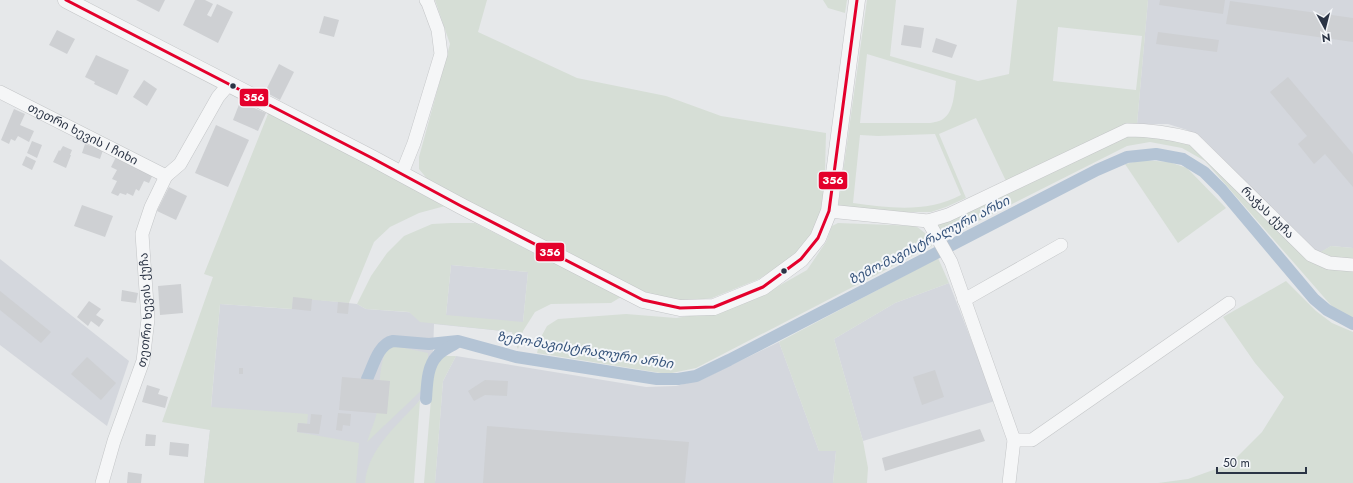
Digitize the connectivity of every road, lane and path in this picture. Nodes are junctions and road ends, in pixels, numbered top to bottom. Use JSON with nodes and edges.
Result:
{"nodes":[{"id":1,"x":66,"y":0,"type":"edge"},
{"id":2,"x":426,"y":0,"type":"edge"},
{"id":3,"x":857,"y":0,"type":"edge"},
{"id":4,"x":229,"y":84,"type":"junction"},
{"id":5,"x":0,"y":92,"type":"edge"},
{"id":6,"x":402,"y":173,"type":"junction"},
{"id":7,"x":166,"y":176,"type":"junction"},
{"id":8,"x":829,"y":211,"type":"junction"},
{"id":9,"x":928,"y":221,"type":"junction"},
{"id":10,"x":1061,"y":245,"type":"dead end"},
{"id":11,"x":1353,"y":265,"type":"edge"},
{"id":12,"x":964,"y":300,"type":"junction"},
{"id":13,"x":1229,"y":303,"type":"dead end"},
{"id":14,"x":1014,"y":440,"type":"junction"},
{"id":15,"x":102,"y":483,"type":"edge"},
{"id":16,"x":1009,"y":483,"type":"edge"}],
"edges":[{"from":1,"to":4,"type":"street"},
{"from":2,"to":6,"type":"street"},
{"from":3,"to":8,"type":"street"},
{"from":4,"to":6,"type":"street"},
{"from":4,"to":7,"type":"street","name":"თეთრი ხევის ქუჩა"},
{"from":5,"to":7,"type":"street","name":"თეთრი ხევის I ჩიხი"},
{"from":6,"to":8,"type":"street"},
{"from":7,"to":15,"type":"street","name":"თეთრი ხევის ქუჩა"},
{"from":8,"to":9,"type":"street"},
{"from":9,"to":11,"type":"street","name":"რაჭას ქუჩა"},
{"from":9,"to":12,"type":"street"},
{"from":10,"to":12,"type":"street"},
{"from":12,"to":14,"type":"street"},
{"from":13,"to":14,"type":"street"},
{"from":14,"to":16,"type":"street"}]}
